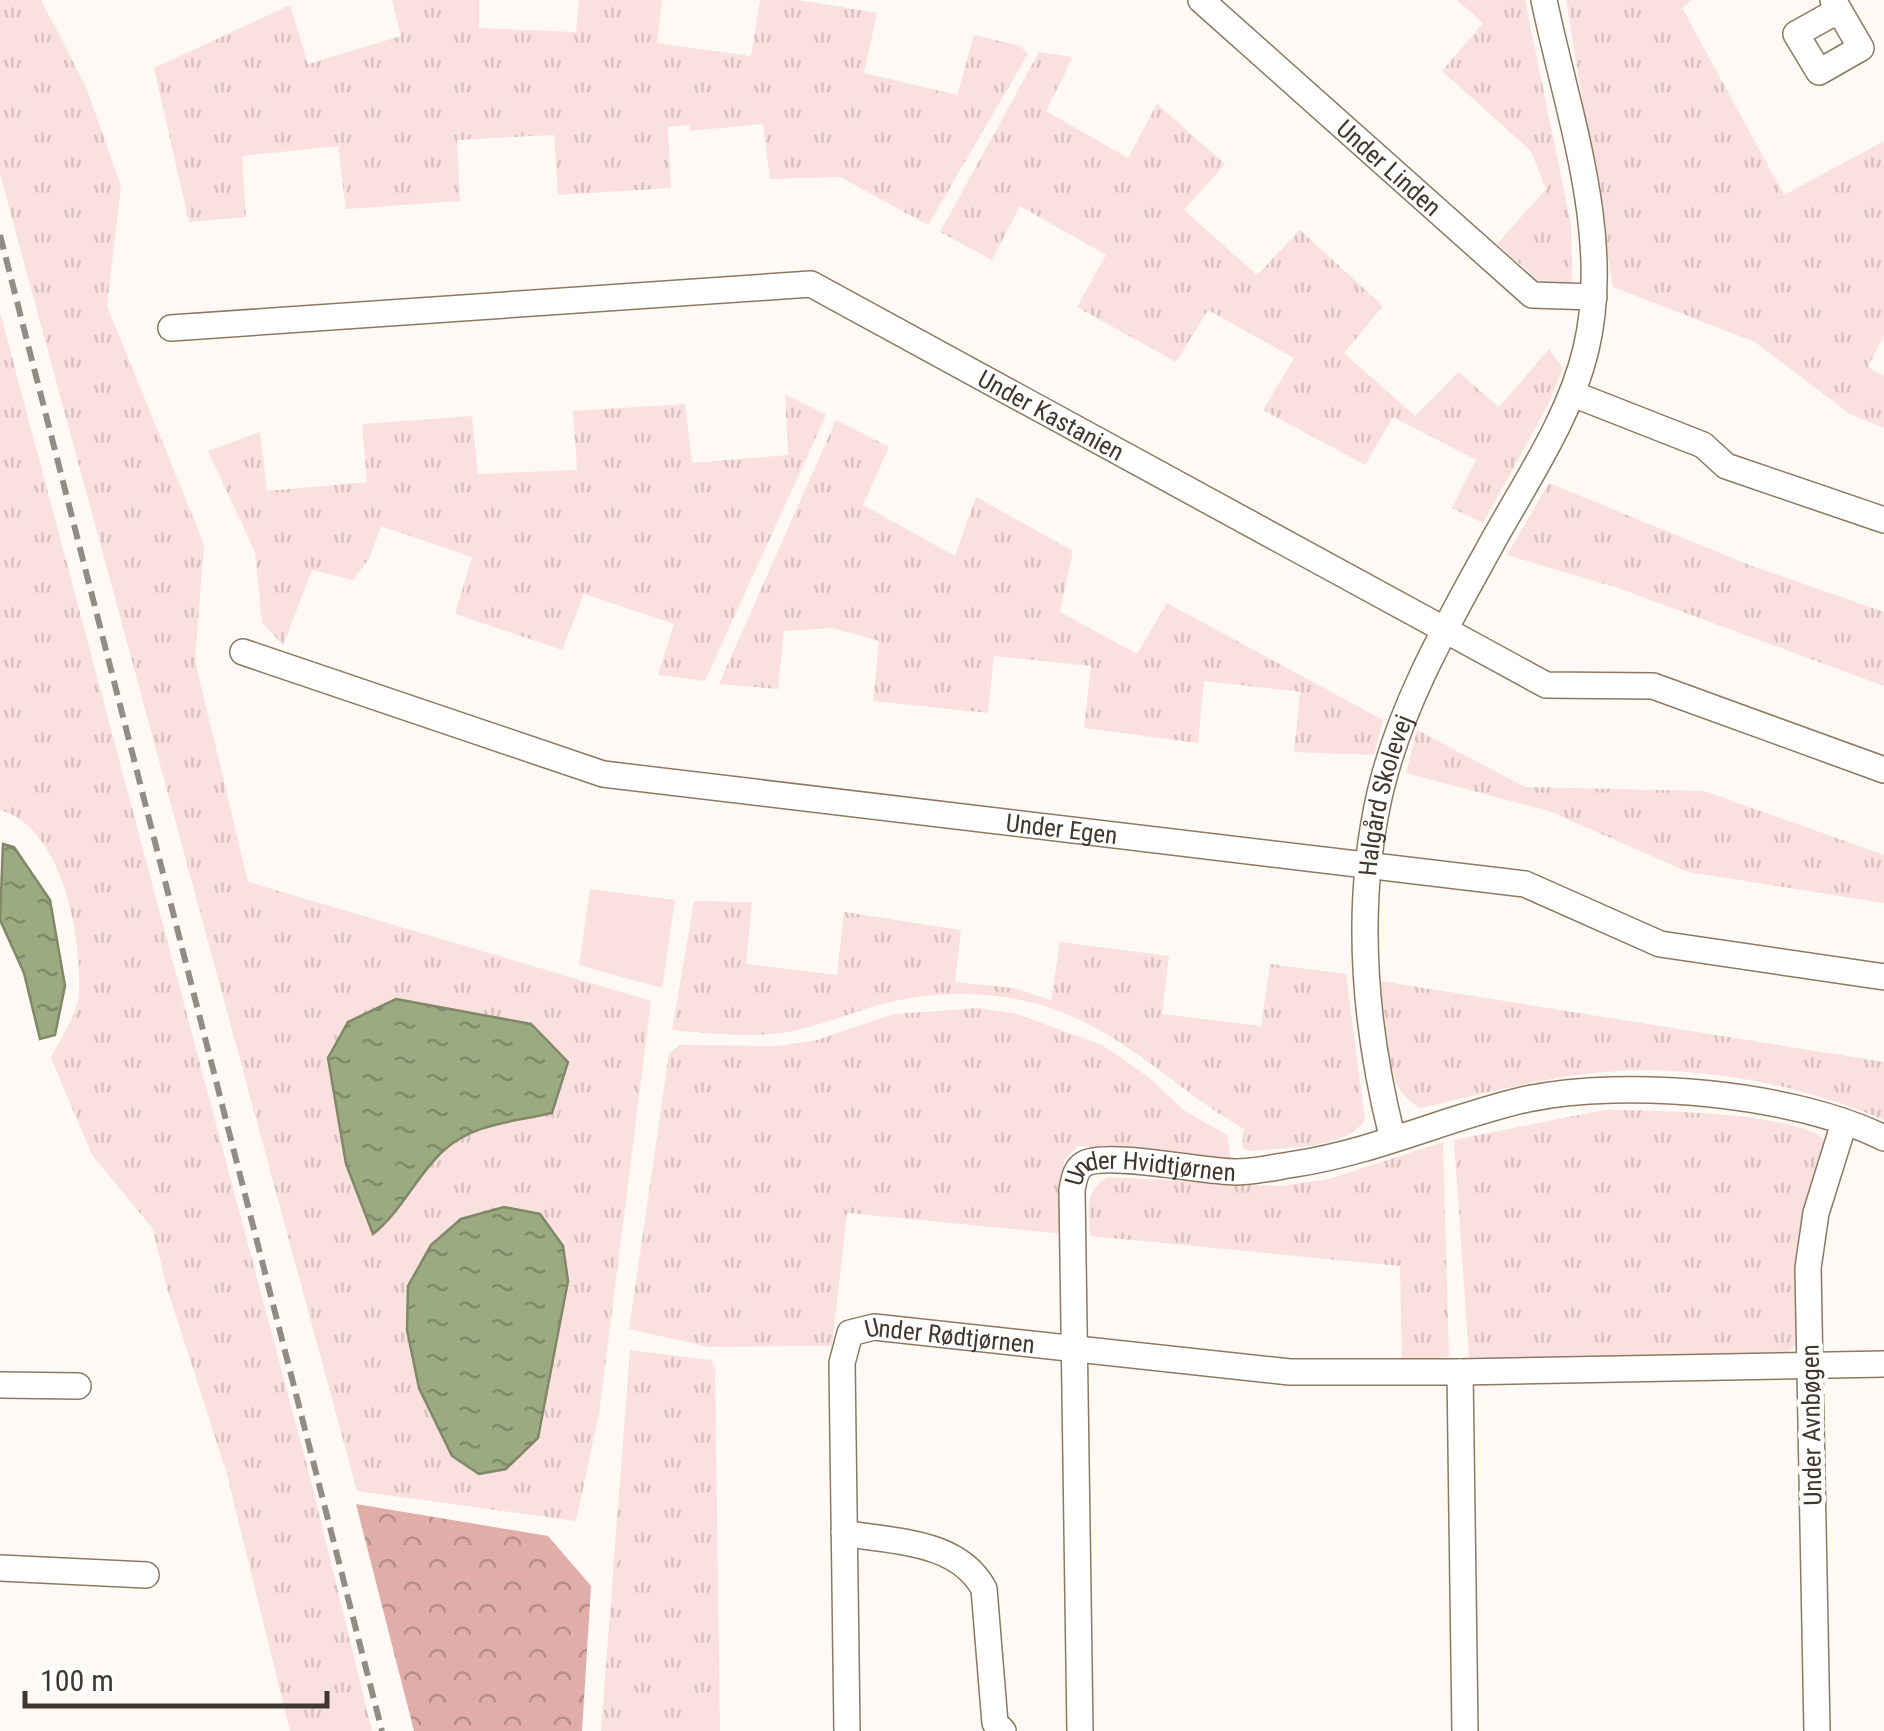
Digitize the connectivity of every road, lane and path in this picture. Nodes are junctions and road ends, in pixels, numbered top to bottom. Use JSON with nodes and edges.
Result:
{"nodes":[{"id":1,"x":1200,"y":0,"type":"edge"},
{"id":2,"x":1544,"y":0,"type":"edge"},
{"id":3,"x":1594,"y":297,"type":"junction"},
{"id":4,"x":171,"y":328,"type":"dead end"},
{"id":5,"x":1572,"y":394,"type":"junction"},
{"id":6,"x":1884,"y":520,"type":"edge"},
{"id":7,"x":1442,"y":633,"type":"junction"},
{"id":8,"x":243,"y":652,"type":"dead end"},
{"id":9,"x":1884,"y":770,"type":"edge"},
{"id":10,"x":1368,"y":868,"type":"junction"},
{"id":11,"x":1884,"y":977,"type":"edge"},
{"id":12,"x":1844,"y":1123,"type":"junction"},
{"id":13,"x":1392,"y":1136,"type":"junction"},
{"id":14,"x":1884,"y":1138,"type":"edge"},
{"id":15,"x":1074,"y":1345,"type":"junction"},
{"id":16,"x":1884,"y":1364,"type":"edge"},
{"id":17,"x":1810,"y":1366,"type":"junction"},
{"id":18,"x":1460,"y":1372,"type":"junction"},
{"id":19,"x":0,"y":1385,"type":"edge"},
{"id":20,"x":78,"y":1386,"type":"dead end"},
{"id":21,"x":844,"y":1533,"type":"junction"},
{"id":22,"x":0,"y":1568,"type":"edge"},
{"id":23,"x":146,"y":1575,"type":"dead end"},
{"id":24,"x":847,"y":1731,"type":"edge"},
{"id":25,"x":1002,"y":1731,"type":"edge"},
{"id":26,"x":1080,"y":1731,"type":"edge"},
{"id":27,"x":1465,"y":1731,"type":"edge"},
{"id":28,"x":1816,"y":1731,"type":"edge"}],
"edges":[{"from":1,"to":3,"type":"street","name":"Under Linden"},
{"from":2,"to":3,"type":"street","name":"Halgård Skolevej"},
{"from":3,"to":5,"type":"street","name":"Halgård Skolevej"},
{"from":4,"to":7,"type":"street","name":"Under Kastanien"},
{"from":5,"to":6,"type":"street"},
{"from":5,"to":7,"type":"street","name":"Halgård Skolevej"},
{"from":7,"to":9,"type":"street","name":"Under Kastanien"},
{"from":7,"to":10,"type":"street","name":"Halgård Skolevej"},
{"from":8,"to":10,"type":"street","name":"Under Egen"},
{"from":10,"to":11,"type":"street","name":"Under Egen"},
{"from":10,"to":13,"type":"street","name":"Halgård Skolevej"},
{"from":12,"to":13,"type":"street"},
{"from":12,"to":14,"type":"street"},
{"from":12,"to":17,"type":"street","name":"Under Avnbøgen"},
{"from":13,"to":15,"type":"street","name":"Under Hvidtjørnen"},
{"from":15,"to":18,"type":"street"},
{"from":15,"to":21,"type":"street","name":"Under Rødtjørnen"},
{"from":15,"to":26,"type":"street","name":"Under Hvidtjørnen"},
{"from":16,"to":17,"type":"street"},
{"from":17,"to":18,"type":"street"},
{"from":17,"to":28,"type":"street","name":"Under Avnbøgen"},
{"from":18,"to":27,"type":"street"},
{"from":19,"to":20,"type":"street"},
{"from":21,"to":24,"type":"street","name":"Under Rødtjørnen"},
{"from":21,"to":25,"type":"street"},
{"from":22,"to":23,"type":"street"}]}
